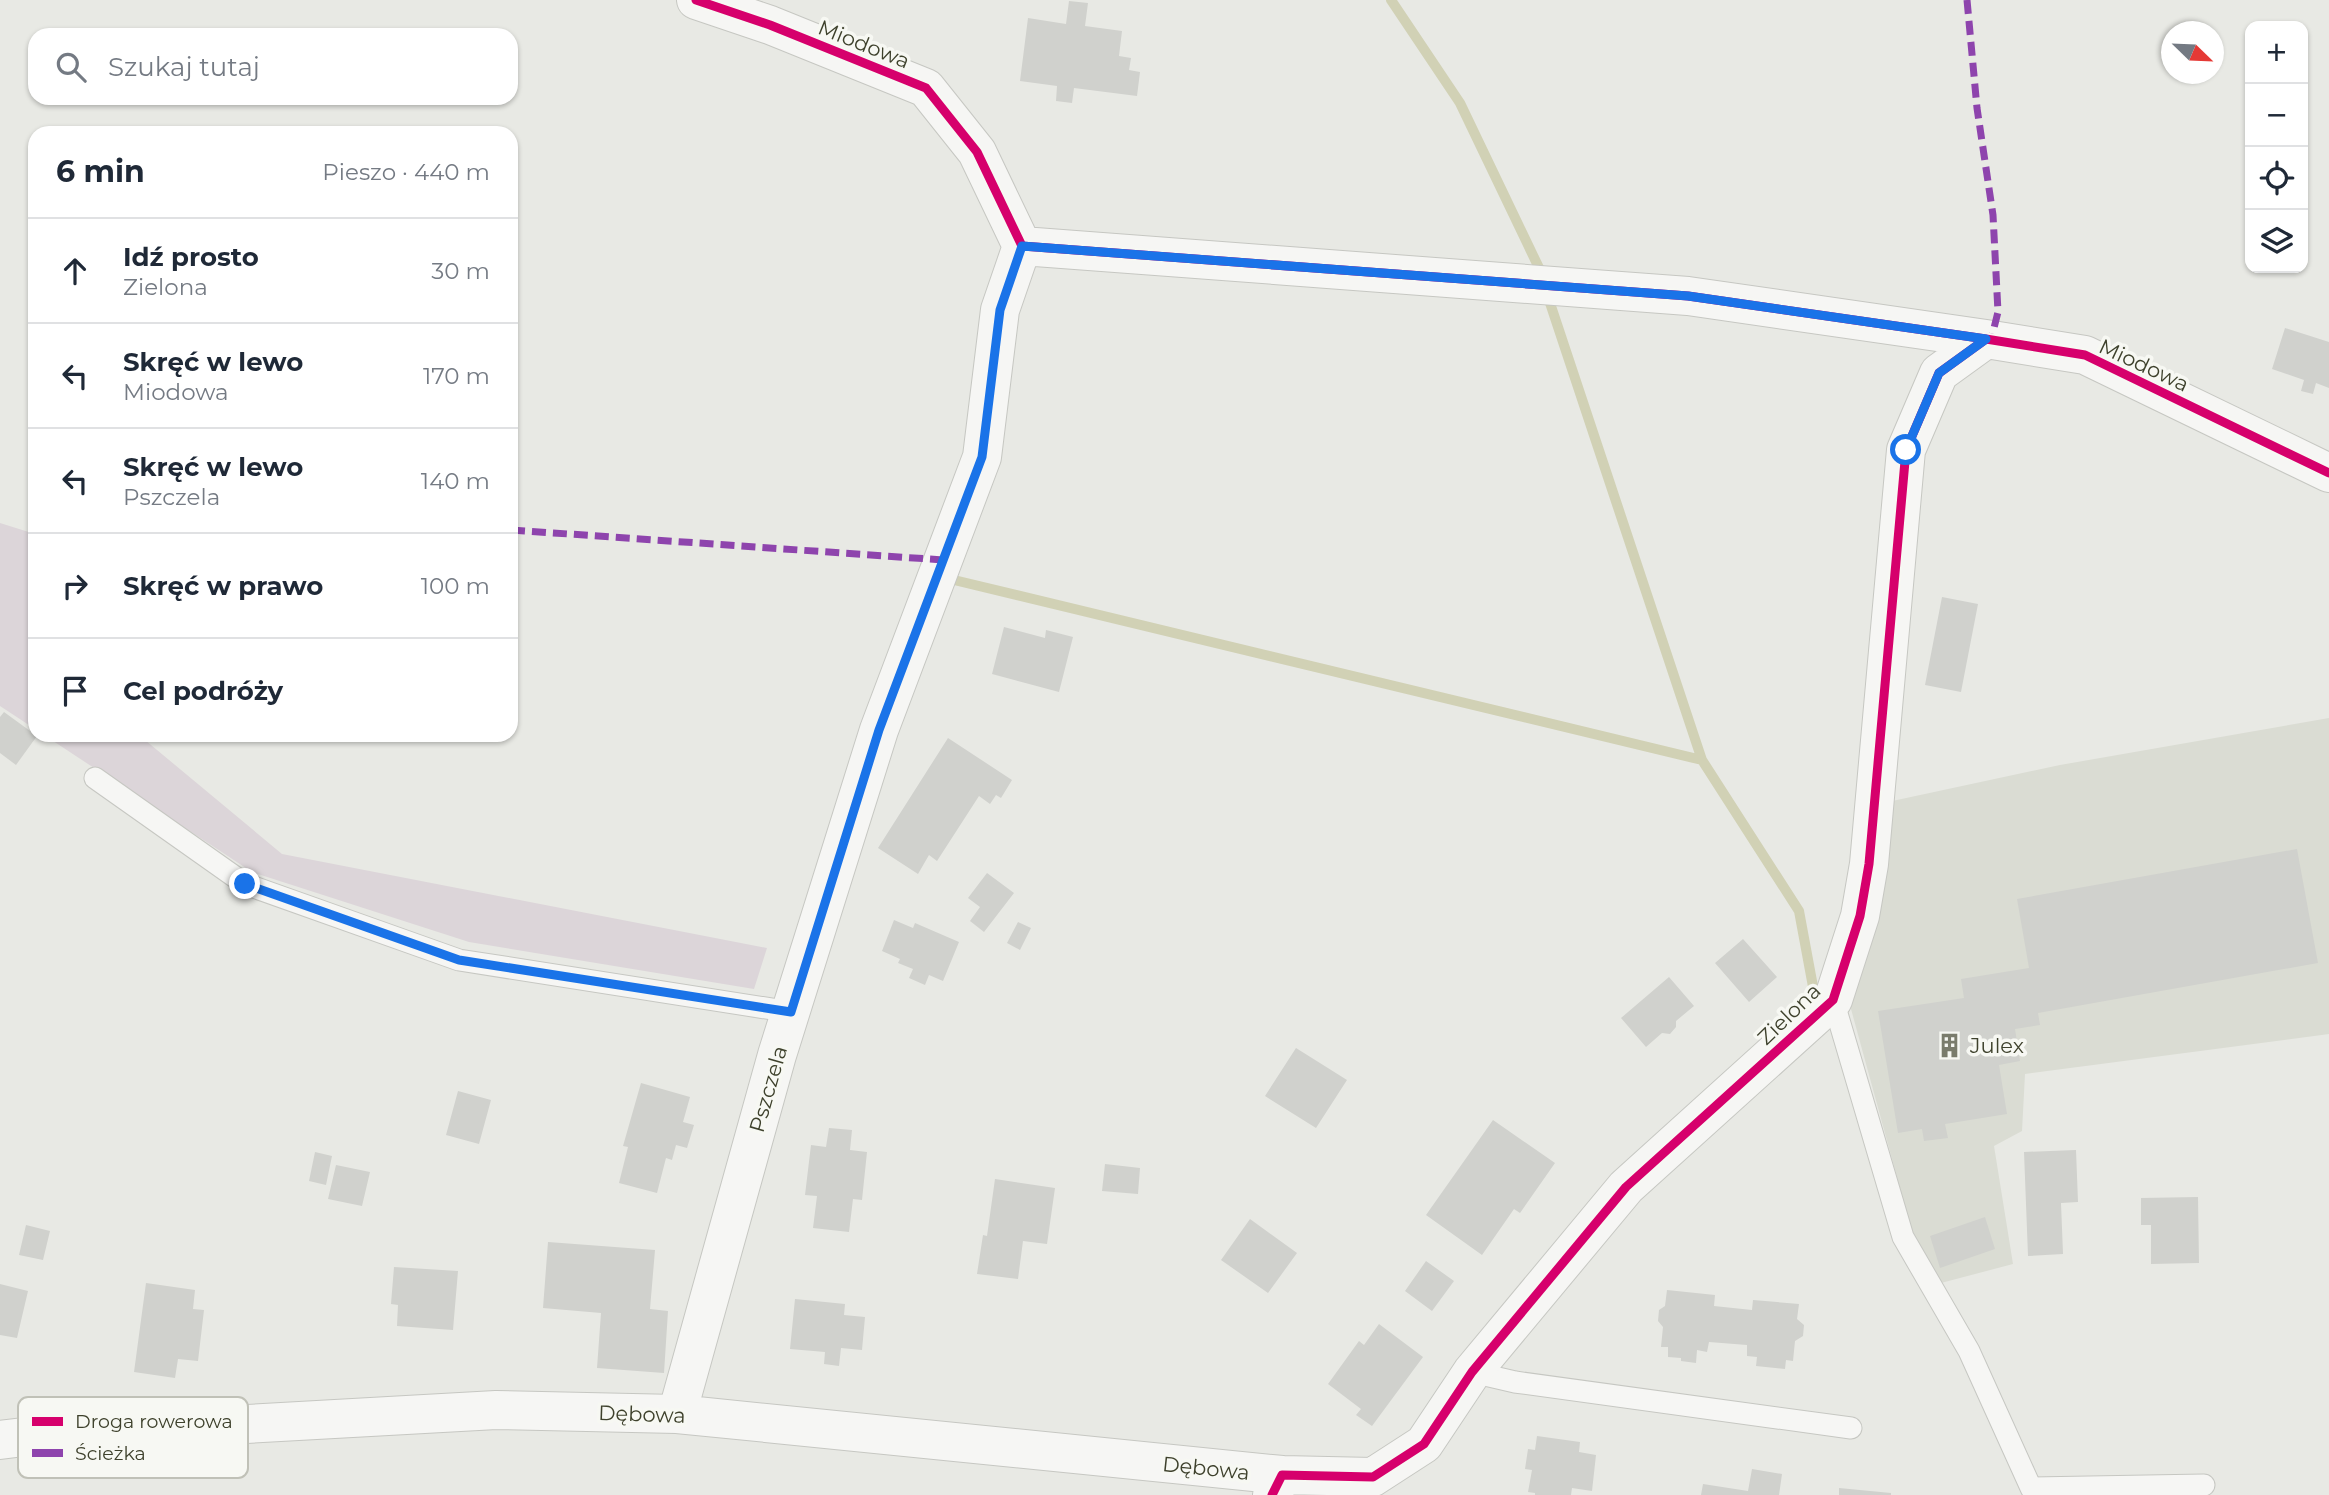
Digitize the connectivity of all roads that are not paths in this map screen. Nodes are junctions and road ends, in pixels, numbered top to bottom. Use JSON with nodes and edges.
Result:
{"nodes":[{"id":1,"x":696,"y":0,"type":"edge"},
{"id":2,"x":1022,"y":246,"type":"junction"},
{"id":3,"x":1986,"y":339,"type":"junction"},
{"id":4,"x":2329,"y":473,"type":"edge"},
{"id":5,"x":95,"y":778,"type":"dead end"},
{"id":6,"x":1833,"y":1000,"type":"junction"},
{"id":7,"x":791,"y":1012,"type":"junction"},
{"id":8,"x":1472,"y":1372,"type":"junction"},
{"id":9,"x":677,"y":1414,"type":"junction"},
{"id":10,"x":248,"y":1424,"type":"edge"},
{"id":11,"x":1851,"y":1428,"type":"dead end"},
{"id":12,"x":18,"y":1438,"type":"edge"},
{"id":13,"x":0,"y":1440,"type":"edge"},
{"id":14,"x":1277,"y":1485,"type":"edge"},
{"id":15,"x":2204,"y":1485,"type":"dead end"}],
"edges":[{"from":1,"to":2,"type":"street","name":"Miodowa"},
{"from":2,"to":3,"type":"street","name":"Miodowa"},
{"from":2,"to":7,"type":"street","name":"Pszczela"},
{"from":3,"to":4,"type":"street","name":"Miodowa"},
{"from":3,"to":6,"type":"street","name":"Zielona"},
{"from":5,"to":7,"type":"lane"},
{"from":6,"to":8,"type":"street","name":"Zielona"},
{"from":6,"to":15,"type":"lane"},
{"from":7,"to":9,"type":"street","name":"Pszczela"},
{"from":8,"to":11,"type":"lane"},
{"from":8,"to":14,"type":"street","name":"Zielona"},
{"from":9,"to":10,"type":"street","name":"Dębowa"},
{"from":9,"to":14,"type":"street","name":"Dębowa"},
{"from":12,"to":13,"type":"street","name":"Dębowa"}]}
